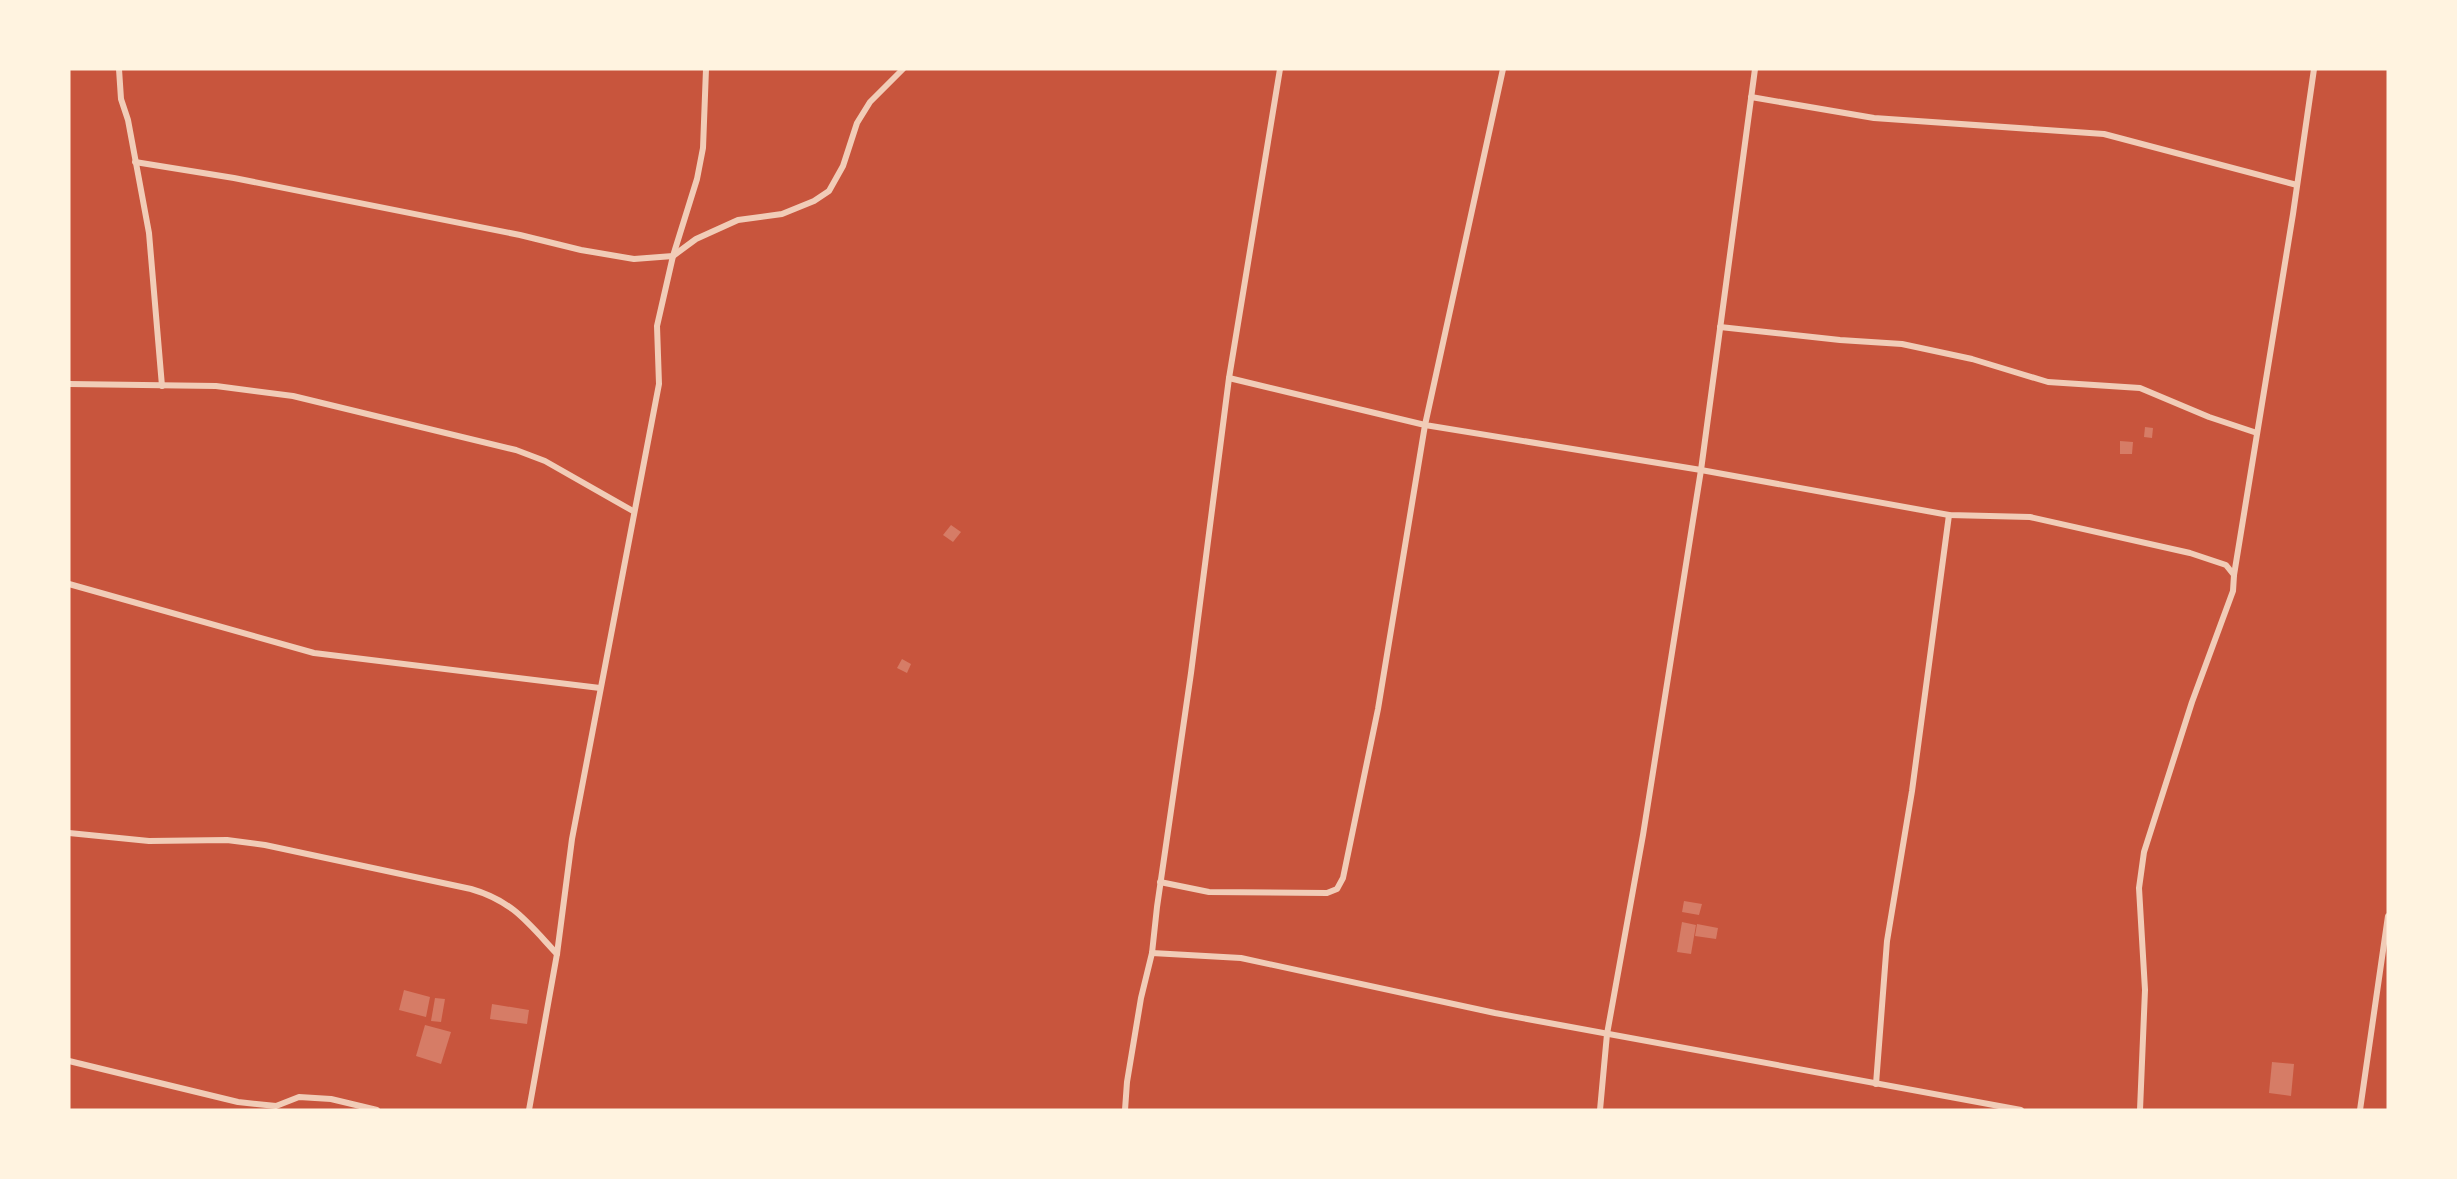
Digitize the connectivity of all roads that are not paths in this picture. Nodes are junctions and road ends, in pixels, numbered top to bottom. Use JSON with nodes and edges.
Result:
{"nodes":[{"id":1,"x":119,"y":69,"type":"edge"},
{"id":2,"x":706,"y":69,"type":"edge"},
{"id":3,"x":903,"y":69,"type":"edge"},
{"id":4,"x":1280,"y":69,"type":"edge"},
{"id":5,"x":1503,"y":69,"type":"edge"},
{"id":6,"x":1755,"y":69,"type":"edge"},
{"id":7,"x":2314,"y":69,"type":"edge"},
{"id":8,"x":1750,"y":97,"type":"junction"},
{"id":9,"x":135,"y":162,"type":"junction"},
{"id":10,"x":2297,"y":185,"type":"junction"},
{"id":11,"x":673,"y":255,"type":"junction"},
{"id":12,"x":1720,"y":327,"type":"junction"},
{"id":13,"x":1229,"y":378,"type":"junction"},
{"id":14,"x":69,"y":384,"type":"edge"},
{"id":15,"x":162,"y":386,"type":"junction"},
{"id":16,"x":1425,"y":425,"type":"junction"},
{"id":17,"x":2258,"y":433,"type":"junction"},
{"id":18,"x":1701,"y":470,"type":"junction"},
{"id":19,"x":633,"y":511,"type":"junction"},
{"id":20,"x":1948,"y":515,"type":"junction"},
{"id":21,"x":2234,"y":575,"type":"junction"},
{"id":22,"x":69,"y":584,"type":"edge"},
{"id":23,"x":600,"y":688,"type":"junction"},
{"id":24,"x":69,"y":833,"type":"edge"},
{"id":25,"x":1160,"y":882,"type":"junction"},
{"id":26,"x":2388,"y":916,"type":"edge"},
{"id":27,"x":1152,"y":953,"type":"junction"},
{"id":28,"x":557,"y":954,"type":"junction"},
{"id":29,"x":1607,"y":1034,"type":"junction"},
{"id":30,"x":69,"y":1061,"type":"edge"},
{"id":31,"x":1876,"y":1084,"type":"junction"},
{"id":32,"x":377,"y":1110,"type":"edge"},
{"id":33,"x":529,"y":1110,"type":"edge"},
{"id":34,"x":1125,"y":1110,"type":"edge"},
{"id":35,"x":1600,"y":1110,"type":"edge"},
{"id":36,"x":2021,"y":1110,"type":"edge"},
{"id":37,"x":2140,"y":1110,"type":"edge"},
{"id":38,"x":2360,"y":1110,"type":"edge"}],
"edges":[{"from":1,"to":9,"type":"street"},
{"from":2,"to":11,"type":"street"},
{"from":3,"to":11,"type":"street"},
{"from":4,"to":13,"type":"street"},
{"from":5,"to":16,"type":"street"},
{"from":6,"to":8,"type":"street"},
{"from":7,"to":10,"type":"street"},
{"from":8,"to":10,"type":"street"},
{"from":8,"to":12,"type":"street"},
{"from":9,"to":11,"type":"street"},
{"from":9,"to":15,"type":"street"},
{"from":10,"to":17,"type":"street"},
{"from":11,"to":19,"type":"street"},
{"from":12,"to":17,"type":"street"},
{"from":12,"to":18,"type":"street"},
{"from":13,"to":16,"type":"street"},
{"from":13,"to":25,"type":"street"},
{"from":14,"to":15,"type":"street"},
{"from":15,"to":19,"type":"street"},
{"from":16,"to":18,"type":"street"},
{"from":16,"to":25,"type":"street"},
{"from":17,"to":21,"type":"street"},
{"from":18,"to":20,"type":"street"},
{"from":18,"to":29,"type":"street"},
{"from":19,"to":23,"type":"street"},
{"from":20,"to":21,"type":"street"},
{"from":20,"to":31,"type":"street"},
{"from":21,"to":37,"type":"street"},
{"from":22,"to":23,"type":"street"},
{"from":23,"to":28,"type":"street"},
{"from":24,"to":28,"type":"street"},
{"from":25,"to":27,"type":"street"},
{"from":26,"to":38,"type":"street"},
{"from":27,"to":29,"type":"street"},
{"from":27,"to":34,"type":"street"},
{"from":28,"to":33,"type":"street"},
{"from":29,"to":31,"type":"street"},
{"from":29,"to":35,"type":"street"},
{"from":30,"to":32,"type":"street"},
{"from":31,"to":36,"type":"street"}]}
